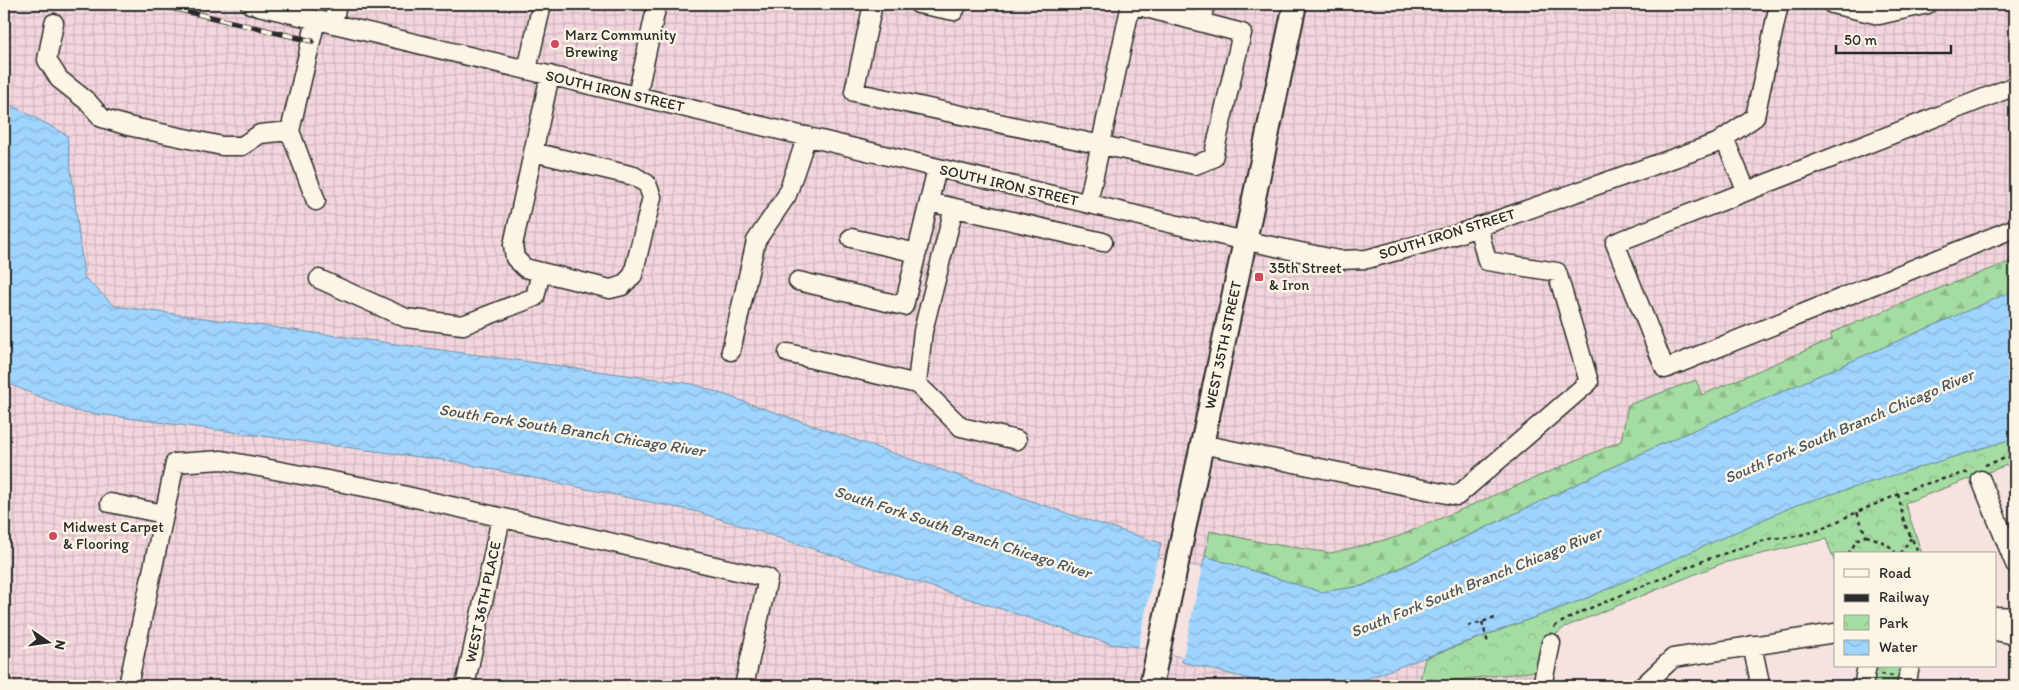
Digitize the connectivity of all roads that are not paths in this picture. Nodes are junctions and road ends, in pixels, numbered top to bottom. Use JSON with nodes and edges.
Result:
{"nodes":[{"id":1,"x":250,"y":4,"type":"edge"},
{"id":2,"x":338,"y":4,"type":"edge"},
{"id":3,"x":542,"y":4,"type":"edge"},
{"id":4,"x":657,"y":4,"type":"edge"},
{"id":5,"x":874,"y":4,"type":"edge"},
{"id":6,"x":918,"y":4,"type":"edge"},
{"id":7,"x":958,"y":4,"type":"edge"},
{"id":8,"x":1131,"y":4,"type":"edge"},
{"id":9,"x":1205,"y":4,"type":"edge"},
{"id":10,"x":1295,"y":4,"type":"edge"},
{"id":11,"x":1779,"y":4,"type":"edge"},
{"id":12,"x":1832,"y":4,"type":"edge"},
{"id":13,"x":1928,"y":4,"type":"edge"},
{"id":14,"x":316,"y":20,"type":"junction"},
{"id":15,"x":1201,"y":22,"type":"junction"},
{"id":16,"x":54,"y":23,"type":"dead end"},
{"id":17,"x":333,"y":24,"type":"junction"},
{"id":18,"x":527,"y":70,"type":"junction"},
{"id":19,"x":550,"y":75,"type":"junction"},
{"id":20,"x":2015,"y":86,"type":"edge"},
{"id":21,"x":637,"y":96,"type":"junction"},
{"id":22,"x":290,"y":131,"type":"junction"},
{"id":23,"x":807,"y":136,"type":"junction"},
{"id":24,"x":1724,"y":138,"type":"junction"},
{"id":25,"x":1100,"y":146,"type":"junction"},
{"id":26,"x":533,"y":152,"type":"junction"},
{"id":27,"x":937,"y":168,"type":"junction"},
{"id":28,"x":1746,"y":190,"type":"junction"},
{"id":29,"x":316,"y":201,"type":"dead end"},
{"id":30,"x":929,"y":202,"type":"junction"},
{"id":31,"x":1088,"y":203,"type":"junction"},
{"id":32,"x":954,"y":208,"type":"junction"},
{"id":33,"x":1478,"y":226,"type":"junction"},
{"id":34,"x":2015,"y":228,"type":"edge"},
{"id":35,"x":851,"y":238,"type":"dead end"},
{"id":36,"x":1244,"y":241,"type":"junction"},
{"id":37,"x":1103,"y":242,"type":"dead end"},
{"id":38,"x":916,"y":253,"type":"junction"},
{"id":39,"x":541,"y":272,"type":"junction"},
{"id":40,"x":319,"y":279,"type":"dead end"},
{"id":41,"x":798,"y":281,"type":"dead end"},
{"id":42,"x":731,"y":351,"type":"dead end"},
{"id":43,"x":788,"y":353,"type":"dead end"},
{"id":44,"x":917,"y":384,"type":"junction"},
{"id":45,"x":1017,"y":440,"type":"dead end"},
{"id":46,"x":1201,"y":444,"type":"junction"},
{"id":47,"x":1977,"y":473,"type":"road end"},
{"id":48,"x":110,"y":502,"type":"dead end"},
{"id":49,"x":164,"y":514,"type":"junction"},
{"id":50,"x":501,"y":518,"type":"junction"},
{"id":51,"x":2015,"y":564,"type":"edge"},
{"id":52,"x":1996,"y":616,"type":"edge"},
{"id":53,"x":2015,"y":617,"type":"edge"},
{"id":54,"x":1996,"y":631,"type":"edge"},
{"id":55,"x":1834,"y":633,"type":"edge"},
{"id":56,"x":2015,"y":635,"type":"edge"},
{"id":57,"x":1551,"y":643,"type":"road end"},
{"id":58,"x":1752,"y":645,"type":"junction"},
{"id":59,"x":1909,"y":668,"type":"edge"},
{"id":60,"x":1874,"y":670,"type":"edge"},
{"id":61,"x":1659,"y":678,"type":"edge"},
{"id":62,"x":1900,"y":682,"type":"edge"},
{"id":63,"x":128,"y":686,"type":"edge"},
{"id":64,"x":465,"y":686,"type":"edge"},
{"id":65,"x":744,"y":686,"type":"edge"},
{"id":66,"x":1151,"y":686,"type":"edge"},
{"id":67,"x":1542,"y":686,"type":"edge"},
{"id":68,"x":1643,"y":686,"type":"edge"},
{"id":69,"x":1757,"y":686,"type":"edge"},
{"id":70,"x":1863,"y":686,"type":"edge"}],
"edges":[{"from":1,"to":14,"type":"street","name":"SOUTH IRON STREET"},
{"from":2,"to":17,"type":"street"},
{"from":3,"to":18,"type":"street"},
{"from":4,"to":21,"type":"street"},
{"from":5,"to":25,"type":"street"},
{"from":6,"to":7,"type":"street"},
{"from":8,"to":15,"type":"street"},
{"from":8,"to":25,"type":"street"},
{"from":9,"to":15,"type":"street"},
{"from":10,"to":36,"type":"main road","name":"WEST 35TH STREET"},
{"from":11,"to":24,"type":"street","name":"SOUTH IRON STREET"},
{"from":12,"to":13,"type":"street"},
{"from":14,"to":17,"type":"street","name":"SOUTH IRON STREET"},
{"from":14,"to":22,"type":"street"},
{"from":15,"to":25,"type":"street"},
{"from":16,"to":22,"type":"street"},
{"from":17,"to":18,"type":"street","name":"SOUTH IRON STREET"},
{"from":18,"to":19,"type":"street","name":"SOUTH IRON STREET"},
{"from":19,"to":21,"type":"street","name":"SOUTH IRON STREET"},
{"from":19,"to":26,"type":"street"},
{"from":20,"to":28,"type":"street"},
{"from":21,"to":23,"type":"street","name":"SOUTH IRON STREET"},
{"from":22,"to":29,"type":"street"},
{"from":23,"to":27,"type":"street","name":"SOUTH IRON STREET"},
{"from":23,"to":42,"type":"street"},
{"from":24,"to":28,"type":"street"},
{"from":24,"to":33,"type":"street","name":"SOUTH IRON STREET"},
{"from":25,"to":31,"type":"street"},
{"from":26,"to":39,"type":"street"},
{"from":26,"to":39,"type":"street"},
{"from":27,"to":30,"type":"street"},
{"from":27,"to":31,"type":"street","name":"SOUTH IRON STREET"},
{"from":28,"to":34,"type":"street"},
{"from":30,"to":32,"type":"street"},
{"from":30,"to":38,"type":"street"},
{"from":31,"to":36,"type":"street","name":"SOUTH IRON STREET"},
{"from":32,"to":37,"type":"street"},
{"from":32,"to":44,"type":"street"},
{"from":33,"to":36,"type":"street","name":"SOUTH IRON STREET"},
{"from":33,"to":46,"type":"street"},
{"from":35,"to":38,"type":"street"},
{"from":36,"to":46,"type":"main road","name":"WEST 35TH STREET"},
{"from":38,"to":41,"type":"street"},
{"from":39,"to":40,"type":"street"},
{"from":43,"to":44,"type":"street"},
{"from":44,"to":45,"type":"street"},
{"from":46,"to":66,"type":"main road","name":"WEST 35TH STREET"},
{"from":47,"to":51,"type":"street"},
{"from":48,"to":49,"type":"street"},
{"from":49,"to":50,"type":"street"},
{"from":49,"to":63,"type":"street"},
{"from":50,"to":64,"type":"street","name":"WEST 36TH PLACE"},
{"from":50,"to":65,"type":"street"},
{"from":52,"to":53,"type":"street"},
{"from":54,"to":56,"type":"street"},
{"from":55,"to":58,"type":"street"},
{"from":57,"to":67,"type":"street"},
{"from":58,"to":61,"type":"street"},
{"from":58,"to":69,"type":"street"},
{"from":59,"to":62,"type":"street"},
{"from":60,"to":70,"type":"street"},
{"from":61,"to":68,"type":"street"}]}
